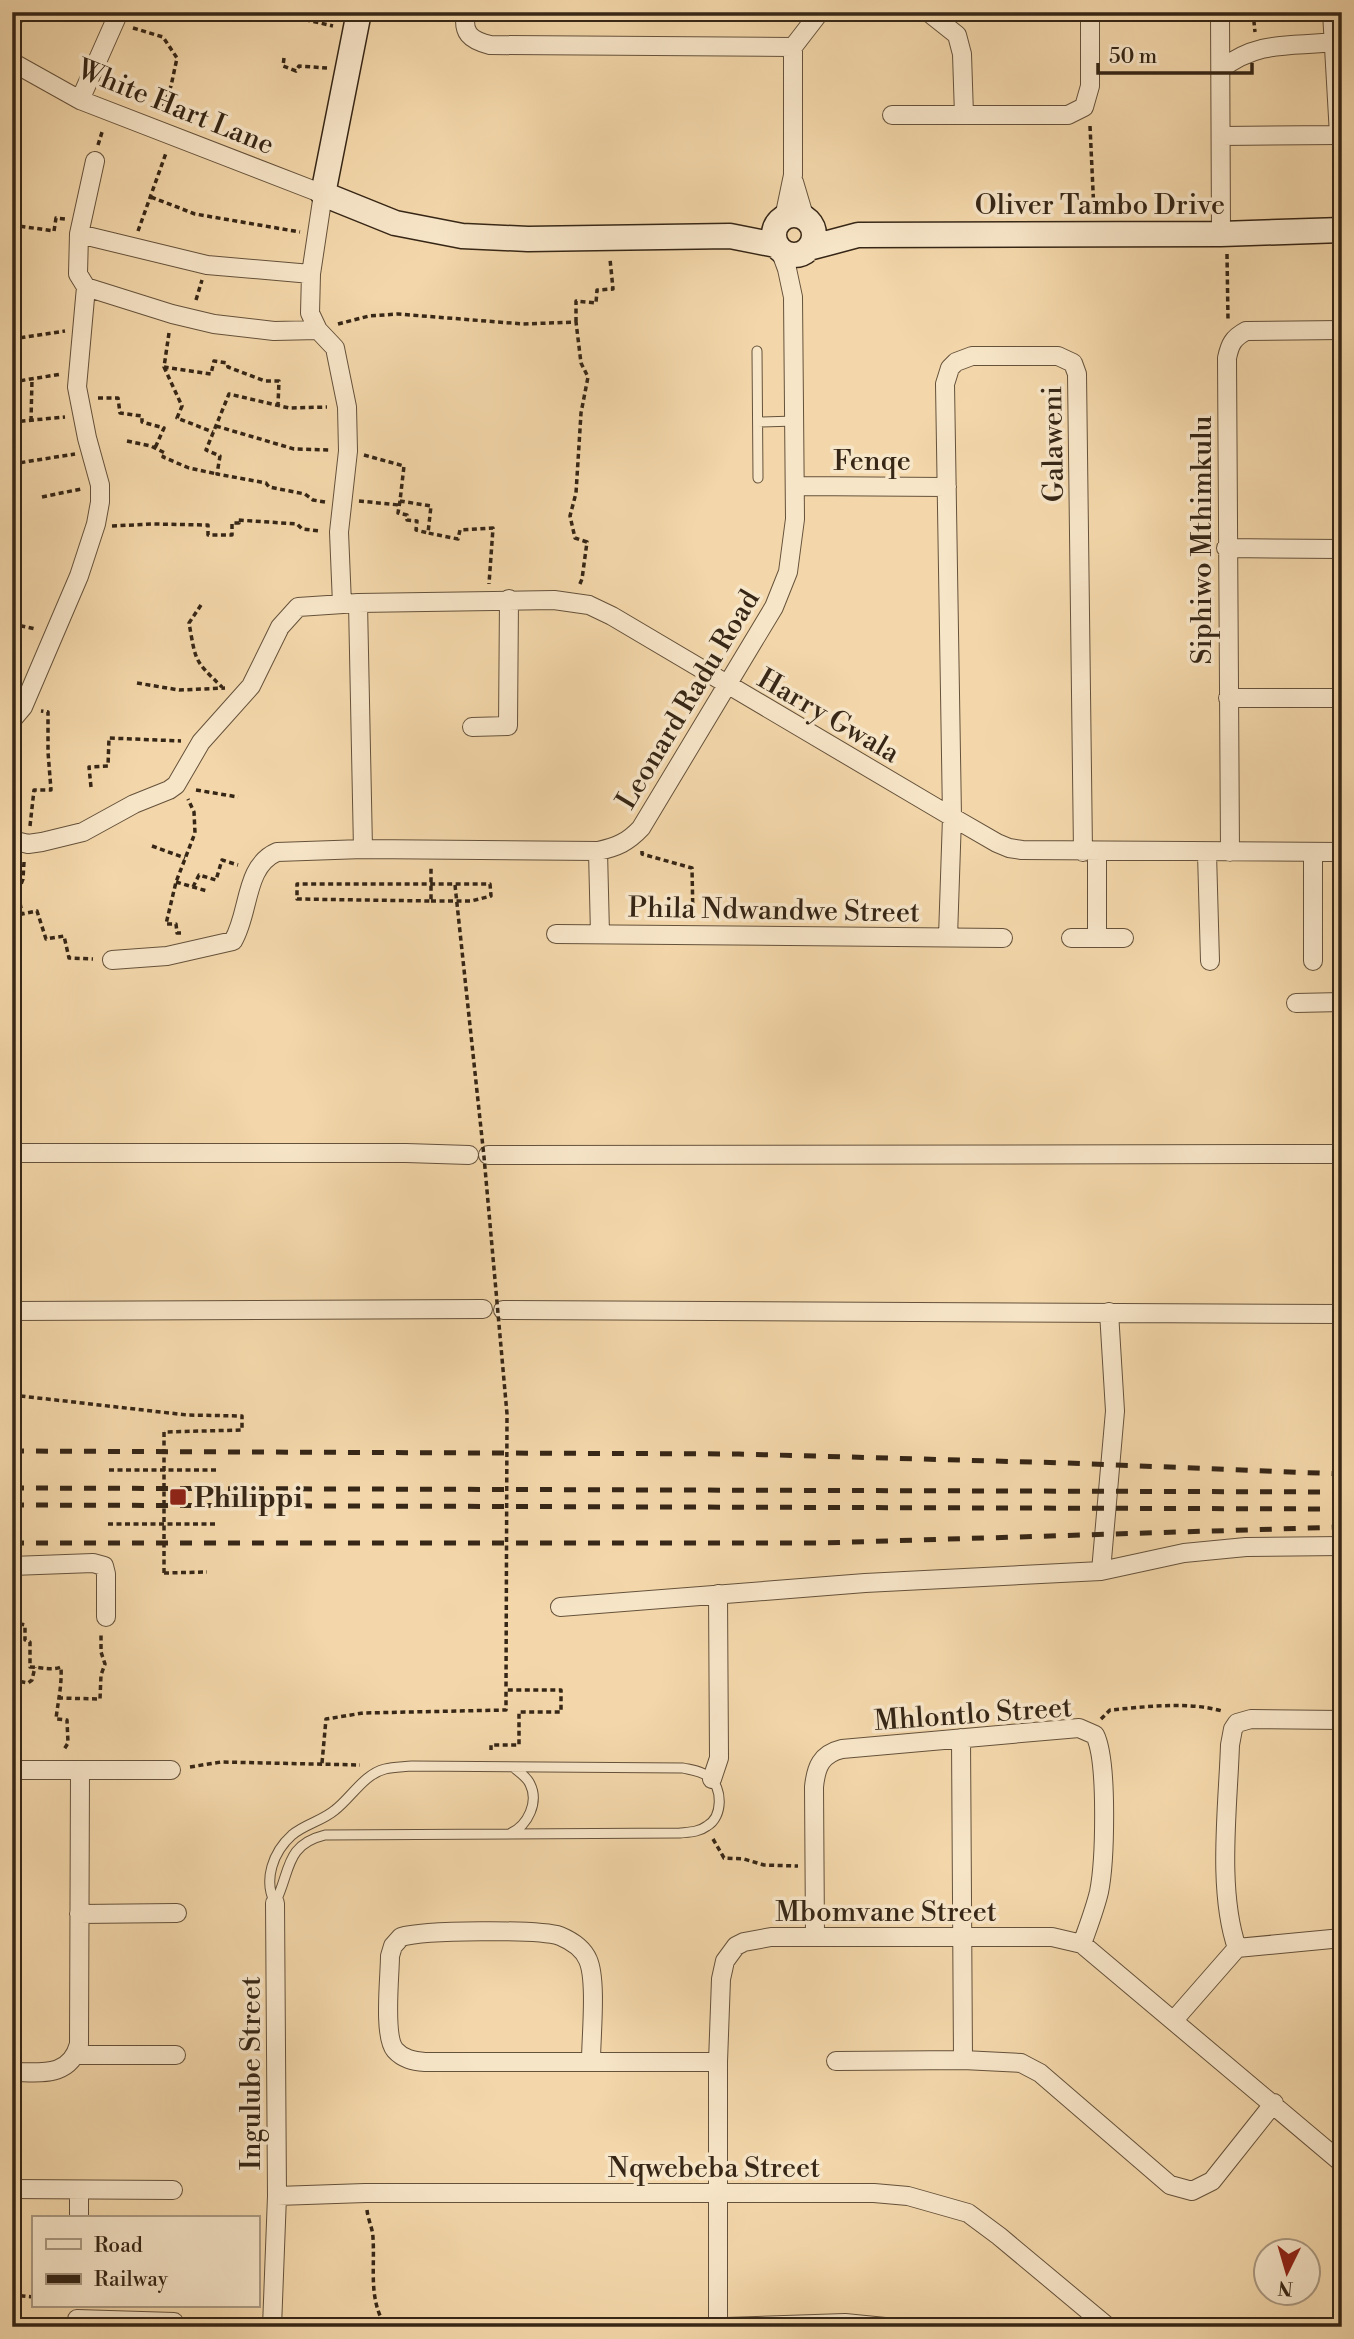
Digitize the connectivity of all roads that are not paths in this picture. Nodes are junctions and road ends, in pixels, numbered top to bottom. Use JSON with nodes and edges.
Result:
{"nodes":[{"id":1,"x":466,"y":12,"type":"edge"},
{"id":2,"x":820,"y":12,"type":"edge"},
{"id":3,"x":928,"y":12,"type":"edge"},
{"id":4,"x":1090,"y":12,"type":"edge"},
{"id":5,"x":1220,"y":12,"type":"edge"},
{"id":6,"x":1332,"y":12,"type":"edge"},
{"id":7,"x":117,"y":18,"type":"edge"},
{"id":8,"x":357,"y":22,"type":"edge"},
{"id":9,"x":1337,"y":42,"type":"edge"},
{"id":10,"x":793,"y":47,"type":"junction"},
{"id":11,"x":12,"y":62,"type":"edge"},
{"id":12,"x":1221,"y":69,"type":"junction"},
{"id":13,"x":80,"y":100,"type":"junction"},
{"id":14,"x":892,"y":115,"type":"dead end"},
{"id":15,"x":964,"y":115,"type":"junction"},
{"id":16,"x":1340,"y":135,"type":"edge"},
{"id":17,"x":1221,"y":136,"type":"junction"},
{"id":18,"x":95,"y":161,"type":"road end"},
{"id":19,"x":323,"y":194,"type":"junction"},
{"id":20,"x":80,"y":228,"type":"junction"},
{"id":21,"x":1342,"y":230,"type":"edge"},
{"id":22,"x":1221,"y":233,"type":"junction"},
{"id":23,"x":793,"y":235,"type":"junction"},
{"id":24,"x":312,"y":274,"type":"junction"},
{"id":25,"x":86,"y":287,"type":"junction"},
{"id":26,"x":318,"y":330,"type":"junction"},
{"id":27,"x":1342,"y":330,"type":"edge"},
{"id":28,"x":757,"y":351,"type":"dead end"},
{"id":29,"x":795,"y":421,"type":"junction"},
{"id":30,"x":758,"y":422,"type":"junction"},
{"id":31,"x":758,"y":478,"type":"dead end"},
{"id":32,"x":797,"y":486,"type":"junction"},
{"id":33,"x":947,"y":486,"type":"junction"},
{"id":34,"x":1226,"y":548,"type":"junction"},
{"id":35,"x":1342,"y":549,"type":"edge"},
{"id":36,"x":509,"y":599,"type":"junction"},
{"id":37,"x":350,"y":603,"type":"junction"},
{"id":38,"x":726,"y":685,"type":"junction"},
{"id":39,"x":1228,"y":698,"type":"junction"},
{"id":40,"x":1342,"y":698,"type":"edge"},
{"id":41,"x":18,"y":714,"type":"edge"},
{"id":42,"x":472,"y":727,"type":"dead end"},
{"id":43,"x":952,"y":817,"type":"junction"},
{"id":44,"x":20,"y":842,"type":"edge"},
{"id":45,"x":363,"y":849,"type":"junction"},
{"id":46,"x":598,"y":850,"type":"junction"},
{"id":47,"x":1090,"y":852,"type":"junction"},
{"id":48,"x":1230,"y":852,"type":"junction"},
{"id":49,"x":1312,"y":852,"type":"junction"},
{"id":50,"x":1342,"y":852,"type":"edge"},
{"id":51,"x":1207,"y":853,"type":"junction"},
{"id":52,"x":556,"y":934,"type":"dead end"},
{"id":53,"x":600,"y":934,"type":"junction"},
{"id":54,"x":948,"y":937,"type":"junction"},
{"id":55,"x":1003,"y":938,"type":"dead end"},
{"id":56,"x":1071,"y":938,"type":"dead end"},
{"id":57,"x":1097,"y":938,"type":"junction"},
{"id":58,"x":1124,"y":938,"type":"dead end"},
{"id":59,"x":113,"y":960,"type":"road end"},
{"id":60,"x":1210,"y":961,"type":"dead end"},
{"id":61,"x":1313,"y":961,"type":"dead end"},
{"id":62,"x":1296,"y":1003,"type":"dead end"},
{"id":63,"x":1342,"y":1003,"type":"edge"},
{"id":64,"x":12,"y":1153,"type":"edge"},
{"id":65,"x":1342,"y":1154,"type":"edge"},
{"id":66,"x":469,"y":1155,"type":"dead end"},
{"id":67,"x":488,"y":1155,"type":"dead end"},
{"id":68,"x":483,"y":1309,"type":"dead end"},
{"id":69,"x":503,"y":1310,"type":"dead end"},
{"id":70,"x":12,"y":1311,"type":"edge"},
{"id":71,"x":1109,"y":1312,"type":"junction"},
{"id":72,"x":1342,"y":1314,"type":"edge"},
{"id":73,"x":1342,"y":1546,"type":"edge"},
{"id":74,"x":12,"y":1566,"type":"edge"},
{"id":75,"x":1101,"y":1571,"type":"junction"},
{"id":76,"x":718,"y":1594,"type":"junction"},
{"id":77,"x":561,"y":1607,"type":"dead end"},
{"id":78,"x":106,"y":1617,"type":"road end"},
{"id":79,"x":1342,"y":1720,"type":"edge"},
{"id":80,"x":961,"y":1738,"type":"junction"},
{"id":81,"x":513,"y":1767,"type":"junction"},
{"id":82,"x":12,"y":1770,"type":"edge"},
{"id":83,"x":171,"y":1770,"type":"road end"},
{"id":84,"x":80,"y":1771,"type":"junction"},
{"id":85,"x":712,"y":1779,"type":"junction"},
{"id":86,"x":1342,"y":1807,"type":"edge"},
{"id":87,"x":1342,"y":1822,"type":"edge"},
{"id":88,"x":505,"y":1835,"type":"junction"},
{"id":89,"x":275,"y":1903,"type":"junction"},
{"id":90,"x":177,"y":1913,"type":"dead end"},
{"id":91,"x":79,"y":1914,"type":"junction"},
{"id":92,"x":815,"y":1936,"type":"junction"},
{"id":93,"x":962,"y":1936,"type":"junction"},
{"id":94,"x":1341,"y":1942,"type":"edge"},
{"id":95,"x":1082,"y":1944,"type":"junction"},
{"id":96,"x":1237,"y":1948,"type":"junction"},
{"id":97,"x":1174,"y":2020,"type":"junction"},
{"id":98,"x":76,"y":2054,"type":"junction"},
{"id":99,"x":176,"y":2055,"type":"dead end"},
{"id":100,"x":963,"y":2060,"type":"junction"},
{"id":101,"x":591,"y":2061,"type":"junction"},
{"id":102,"x":836,"y":2061,"type":"dead end"},
{"id":103,"x":718,"y":2062,"type":"junction"},
{"id":104,"x":12,"y":2072,"type":"edge"},
{"id":105,"x":1274,"y":2103,"type":"junction"},
{"id":106,"x":1342,"y":2163,"type":"edge"},
{"id":107,"x":12,"y":2189,"type":"edge"},
{"id":108,"x":79,"y":2190,"type":"junction"},
{"id":109,"x":173,"y":2190,"type":"dead end"},
{"id":110,"x":718,"y":2193,"type":"junction"},
{"id":111,"x":277,"y":2196,"type":"junction"},
{"id":112,"x":79,"y":2216,"type":"edge"},
{"id":113,"x":77,"y":2317,"type":"edge"},
{"id":114,"x":174,"y":2322,"type":"dead end"},
{"id":115,"x":272,"y":2327,"type":"edge"},
{"id":116,"x":451,"y":2327,"type":"edge"},
{"id":117,"x":549,"y":2327,"type":"edge"},
{"id":118,"x":718,"y":2327,"type":"edge"},
{"id":119,"x":726,"y":2327,"type":"edge"},
{"id":120,"x":885,"y":2327,"type":"edge"},
{"id":121,"x":1108,"y":2327,"type":"edge"}],
"edges":[{"from":1,"to":10,"type":"street"},
{"from":2,"to":10,"type":"street"},
{"from":3,"to":15,"type":"street"},
{"from":4,"to":15,"type":"street"},
{"from":5,"to":12,"type":"street"},
{"from":6,"to":9,"type":"street"},
{"from":7,"to":13,"type":"street"},
{"from":8,"to":19,"type":"street"},
{"from":9,"to":12,"type":"street"},
{"from":9,"to":16,"type":"street"},
{"from":10,"to":23,"type":"street","name":"Leonard Radu Road"},
{"from":11,"to":13,"type":"street","name":"White Hart Lane"},
{"from":12,"to":17,"type":"street"},
{"from":13,"to":19,"type":"street","name":"White Hart Lane"},
{"from":14,"to":15,"type":"street"},
{"from":16,"to":17,"type":"street"},
{"from":17,"to":22,"type":"street"},
{"from":18,"to":20,"type":"street"},
{"from":19,"to":23,"type":"street","name":"Oliver Tambo Drive"},
{"from":19,"to":24,"type":"street"},
{"from":20,"to":24,"type":"street"},
{"from":20,"to":25,"type":"street"},
{"from":21,"to":22,"type":"street","name":"Oliver Tambo Drive"},
{"from":22,"to":23,"type":"street","name":"Oliver Tambo Drive"},
{"from":23,"to":29,"type":"street","name":"Leonard Radu Road"},
{"from":24,"to":26,"type":"street"},
{"from":25,"to":26,"type":"street"},
{"from":25,"to":41,"type":"street"},
{"from":26,"to":37,"type":"street"},
{"from":27,"to":34,"type":"street","name":"Siphiwo Mthimkulu"},
{"from":28,"to":30,"type":"lane"},
{"from":29,"to":30,"type":"lane"},
{"from":29,"to":32,"type":"street","name":"Leonard Radu Road"},
{"from":30,"to":31,"type":"lane"},
{"from":32,"to":33,"type":"street","name":"Fenqe"},
{"from":32,"to":38,"type":"street","name":"Leonard Radu Road"},
{"from":33,"to":43,"type":"street","name":"Galaweni"},
{"from":33,"to":47,"type":"street","name":"Galaweni"},
{"from":34,"to":35,"type":"street"},
{"from":34,"to":39,"type":"street","name":"Siphiwo Mthimkulu"},
{"from":36,"to":37,"type":"street","name":"Harry Gwala"},
{"from":36,"to":38,"type":"street","name":"Harry Gwala"},
{"from":36,"to":42,"type":"street"},
{"from":37,"to":44,"type":"street","name":"Harry Gwala"},
{"from":37,"to":45,"type":"street"},
{"from":38,"to":43,"type":"street","name":"Harry Gwala"},
{"from":38,"to":46,"type":"street","name":"Leonard Radu Road"},
{"from":39,"to":40,"type":"street"},
{"from":39,"to":48,"type":"street","name":"Siphiwo Mthimkulu"},
{"from":43,"to":47,"type":"street","name":"Harry Gwala"},
{"from":43,"to":54,"type":"street","name":"Phila Ndwandwe Street"},
{"from":45,"to":46,"type":"street","name":"Leonard Radu Road"},
{"from":45,"to":59,"type":"street","name":"Leonard Radu Road"},
{"from":46,"to":53,"type":"street","name":"Phila Ndwandwe Street"},
{"from":47,"to":51,"type":"street","name":"Harry Gwala"},
{"from":47,"to":57,"type":"street"},
{"from":48,"to":49,"type":"street","name":"Harry Gwala"},
{"from":48,"to":51,"type":"street","name":"Harry Gwala"},
{"from":49,"to":50,"type":"street","name":"Harry Gwala"},
{"from":49,"to":61,"type":"street"},
{"from":51,"to":60,"type":"street"},
{"from":52,"to":53,"type":"street","name":"Phila Ndwandwe Street"},
{"from":53,"to":54,"type":"street","name":"Phila Ndwandwe Street"},
{"from":54,"to":55,"type":"street","name":"Phila Ndwandwe Street"},
{"from":56,"to":57,"type":"street"},
{"from":57,"to":58,"type":"street"},
{"from":62,"to":63,"type":"street"},
{"from":64,"to":66,"type":"street"},
{"from":65,"to":67,"type":"street"},
{"from":68,"to":70,"type":"street"},
{"from":69,"to":71,"type":"street"},
{"from":71,"to":72,"type":"street"},
{"from":71,"to":75,"type":"street"},
{"from":73,"to":75,"type":"street"},
{"from":74,"to":78,"type":"street"},
{"from":75,"to":76,"type":"street"},
{"from":76,"to":77,"type":"street"},
{"from":76,"to":85,"type":"street"},
{"from":79,"to":96,"type":"street"},
{"from":80,"to":92,"type":"street","name":"Mhlontlo Street"},
{"from":80,"to":93,"type":"street"},
{"from":80,"to":95,"type":"street","name":"Mhlontlo Street"},
{"from":81,"to":85,"type":"lane"},
{"from":81,"to":88,"type":"lane"},
{"from":81,"to":89,"type":"lane"},
{"from":82,"to":84,"type":"street"},
{"from":83,"to":84,"type":"street"},
{"from":84,"to":91,"type":"street"},
{"from":85,"to":88,"type":"lane"},
{"from":86,"to":87,"type":"street"},
{"from":88,"to":89,"type":"lane"},
{"from":89,"to":111,"type":"street","name":"Ingulube Street"},
{"from":90,"to":91,"type":"street"},
{"from":91,"to":98,"type":"street"},
{"from":92,"to":93,"type":"street","name":"Mbomvane Street"},
{"from":92,"to":103,"type":"street","name":"Mbomvane Street"},
{"from":93,"to":95,"type":"street","name":"Mbomvane Street"},
{"from":93,"to":100,"type":"street"},
{"from":94,"to":96,"type":"street"},
{"from":95,"to":97,"type":"street","name":"Mbomvane Street"},
{"from":96,"to":97,"type":"street"},
{"from":97,"to":105,"type":"street","name":"Mbomvane Street"},
{"from":98,"to":99,"type":"street"},
{"from":98,"to":104,"type":"street"},
{"from":100,"to":102,"type":"street"},
{"from":100,"to":105,"type":"street"},
{"from":101,"to":101,"type":"street"},
{"from":101,"to":103,"type":"street"},
{"from":103,"to":110,"type":"street","name":"Mbomvane Street"},
{"from":105,"to":106,"type":"street","name":"Mbomvane Street"},
{"from":107,"to":108,"type":"street"},
{"from":108,"to":109,"type":"street"},
{"from":108,"to":112,"type":"street"},
{"from":110,"to":111,"type":"street","name":"Nqwebeba Street"},
{"from":110,"to":118,"type":"street","name":"Mbomvane Street"},
{"from":110,"to":121,"type":"street","name":"Nqwebeba Street"},
{"from":111,"to":115,"type":"street","name":"Ingulube Street"},
{"from":113,"to":114,"type":"street"},
{"from":116,"to":117,"type":"street"},
{"from":119,"to":120,"type":"street"}]}
